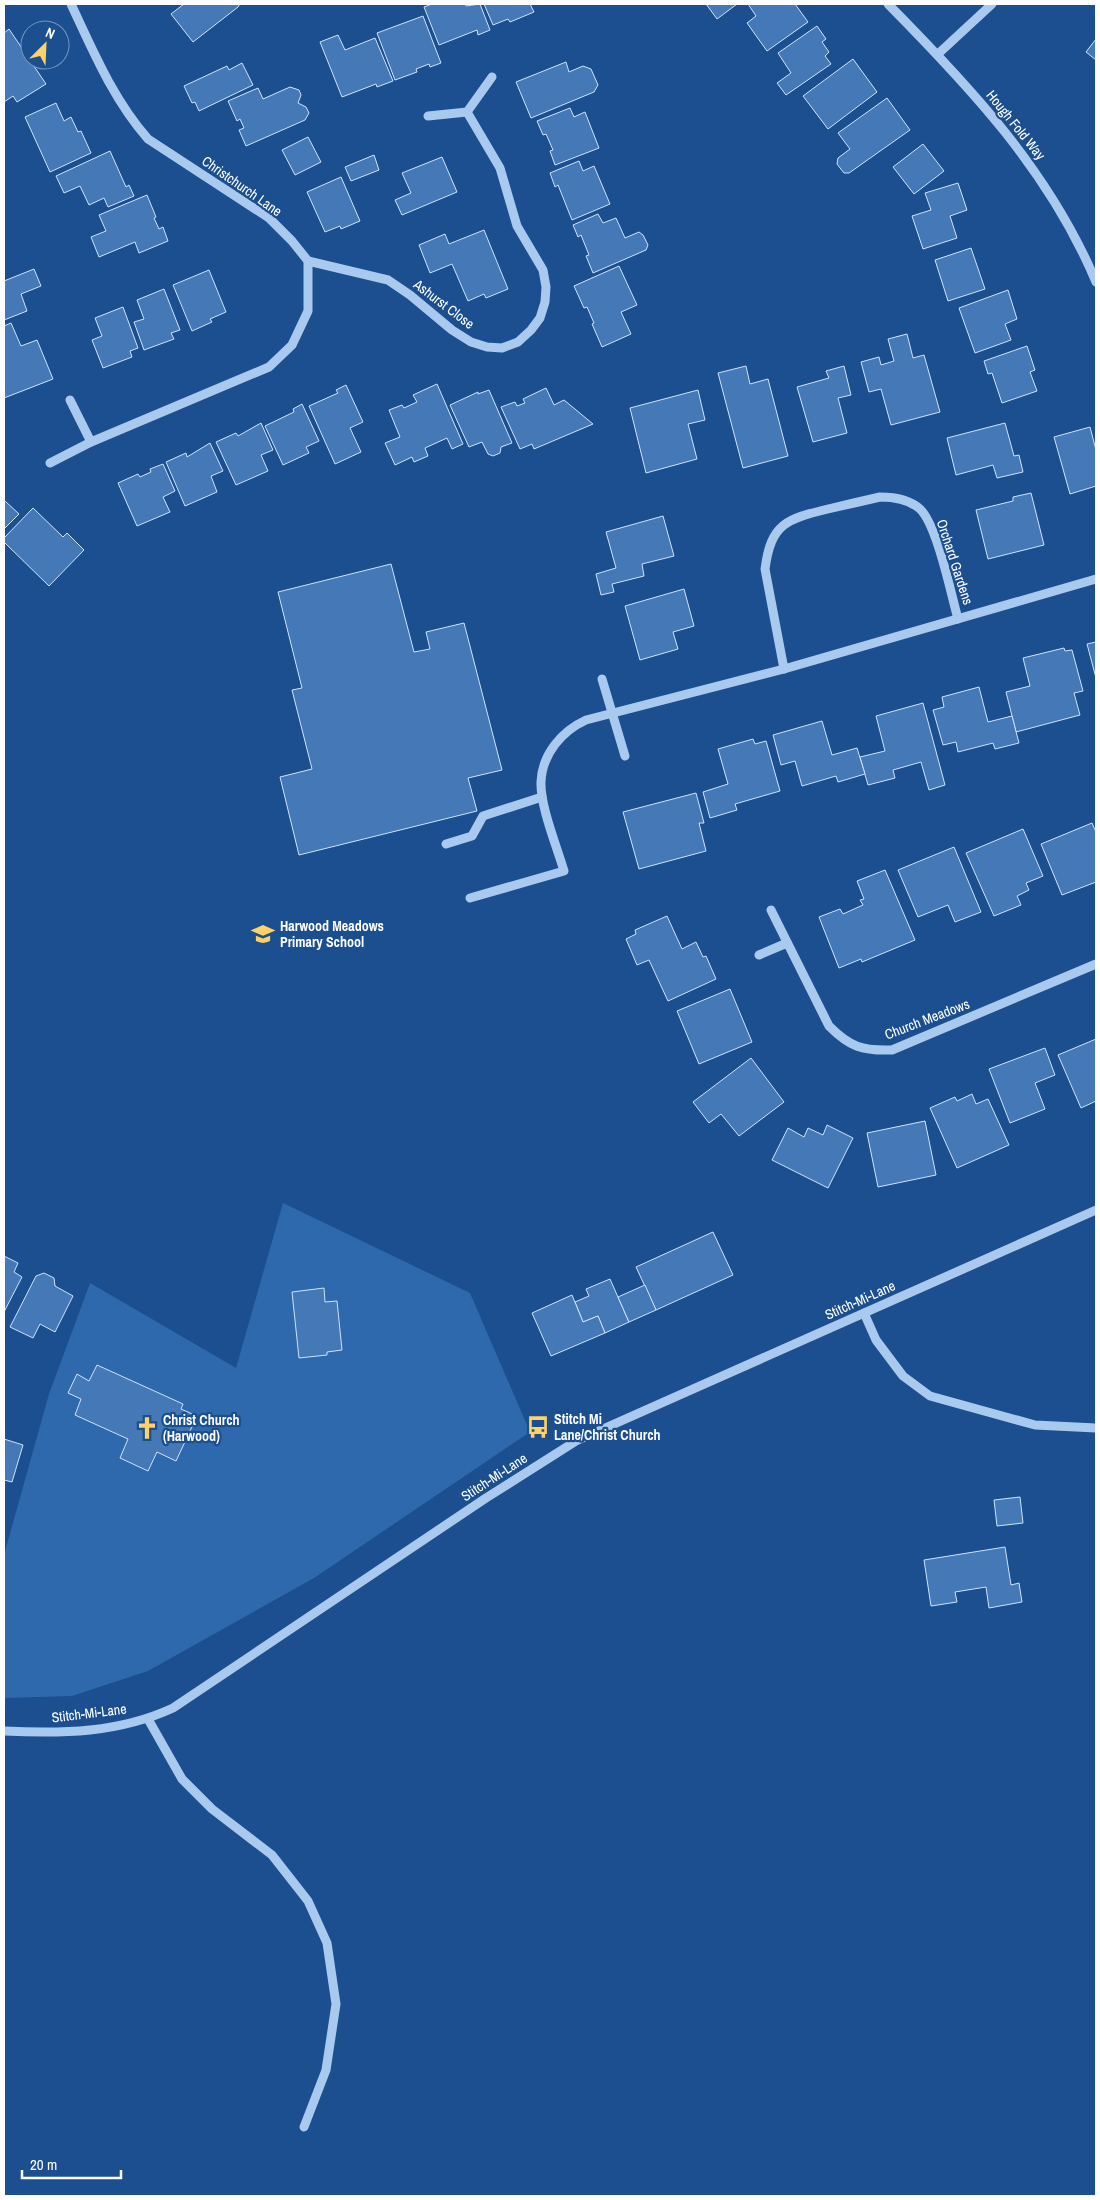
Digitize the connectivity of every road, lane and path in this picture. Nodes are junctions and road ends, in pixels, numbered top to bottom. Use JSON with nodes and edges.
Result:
{"nodes":[{"id":1,"x":71,"y":4,"type":"edge"},
{"id":2,"x":888,"y":4,"type":"edge"},
{"id":3,"x":992,"y":4,"type":"edge"},
{"id":4,"x":938,"y":54,"type":"junction"},
{"id":5,"x":492,"y":77,"type":"dead end"},
{"id":6,"x":467,"y":112,"type":"junction"},
{"id":7,"x":428,"y":116,"type":"dead end"},
{"id":8,"x":308,"y":261,"type":"junction"},
{"id":9,"x":1096,"y":282,"type":"edge"},
{"id":10,"x":70,"y":400,"type":"dead end"},
{"id":11,"x":91,"y":442,"type":"junction"},
{"id":12,"x":50,"y":463,"type":"dead end"},
{"id":13,"x":1096,"y":579,"type":"edge"},
{"id":14,"x":958,"y":619,"type":"junction"},
{"id":15,"x":784,"y":668,"type":"junction"},
{"id":16,"x":602,"y":679,"type":"dead end"},
{"id":17,"x":613,"y":713,"type":"junction"},
{"id":18,"x":625,"y":756,"type":"dead end"},
{"id":19,"x":542,"y":797,"type":"junction"},
{"id":20,"x":446,"y":844,"type":"dead end"},
{"id":21,"x":470,"y":898,"type":"dead end"},
{"id":22,"x":771,"y":910,"type":"dead end"},
{"id":23,"x":787,"y":942,"type":"junction"},
{"id":24,"x":759,"y":955,"type":"dead end"},
{"id":25,"x":1096,"y":964,"type":"edge"},
{"id":26,"x":1096,"y":1210,"type":"edge"},
{"id":27,"x":864,"y":1313,"type":"junction"},
{"id":28,"x":1096,"y":1428,"type":"edge"},
{"id":29,"x":148,"y":1719,"type":"junction"},
{"id":30,"x":4,"y":1730,"type":"edge"},
{"id":31,"x":304,"y":2127,"type":"dead end"}],
"edges":[{"from":1,"to":8,"type":"street","name":"Christchurch Lane"},
{"from":2,"to":4,"type":"street","name":"Hough Fold Way"},
{"from":3,"to":4,"type":"street"},
{"from":4,"to":9,"type":"street","name":"Hough Fold Way"},
{"from":5,"to":6,"type":"street"},
{"from":6,"to":7,"type":"street"},
{"from":6,"to":8,"type":"street","name":"Ashurst Close"},
{"from":8,"to":11,"type":"street"},
{"from":10,"to":11,"type":"street"},
{"from":11,"to":12,"type":"street"},
{"from":13,"to":14,"type":"street","name":"Orchard Gardens"},
{"from":14,"to":15,"type":"street","name":"Orchard Gardens"},
{"from":14,"to":15,"type":"street","name":"Orchard Gardens"},
{"from":15,"to":17,"type":"street","name":"Orchard Gardens"},
{"from":16,"to":17,"type":"street"},
{"from":17,"to":18,"type":"street"},
{"from":17,"to":19,"type":"street","name":"Orchard Gardens"},
{"from":19,"to":20,"type":"street"},
{"from":19,"to":21,"type":"street","name":"Orchard Gardens"},
{"from":22,"to":23,"type":"street","name":"Church Meadows"},
{"from":23,"to":24,"type":"street"},
{"from":23,"to":25,"type":"street","name":"Church Meadows"},
{"from":26,"to":27,"type":"street","name":"Stitch-Mi-Lane"},
{"from":27,"to":28,"type":"street"},
{"from":27,"to":29,"type":"street","name":"Stitch-Mi-Lane"},
{"from":29,"to":30,"type":"street","name":"Stitch-Mi-Lane"},
{"from":29,"to":31,"type":"street"}]}
